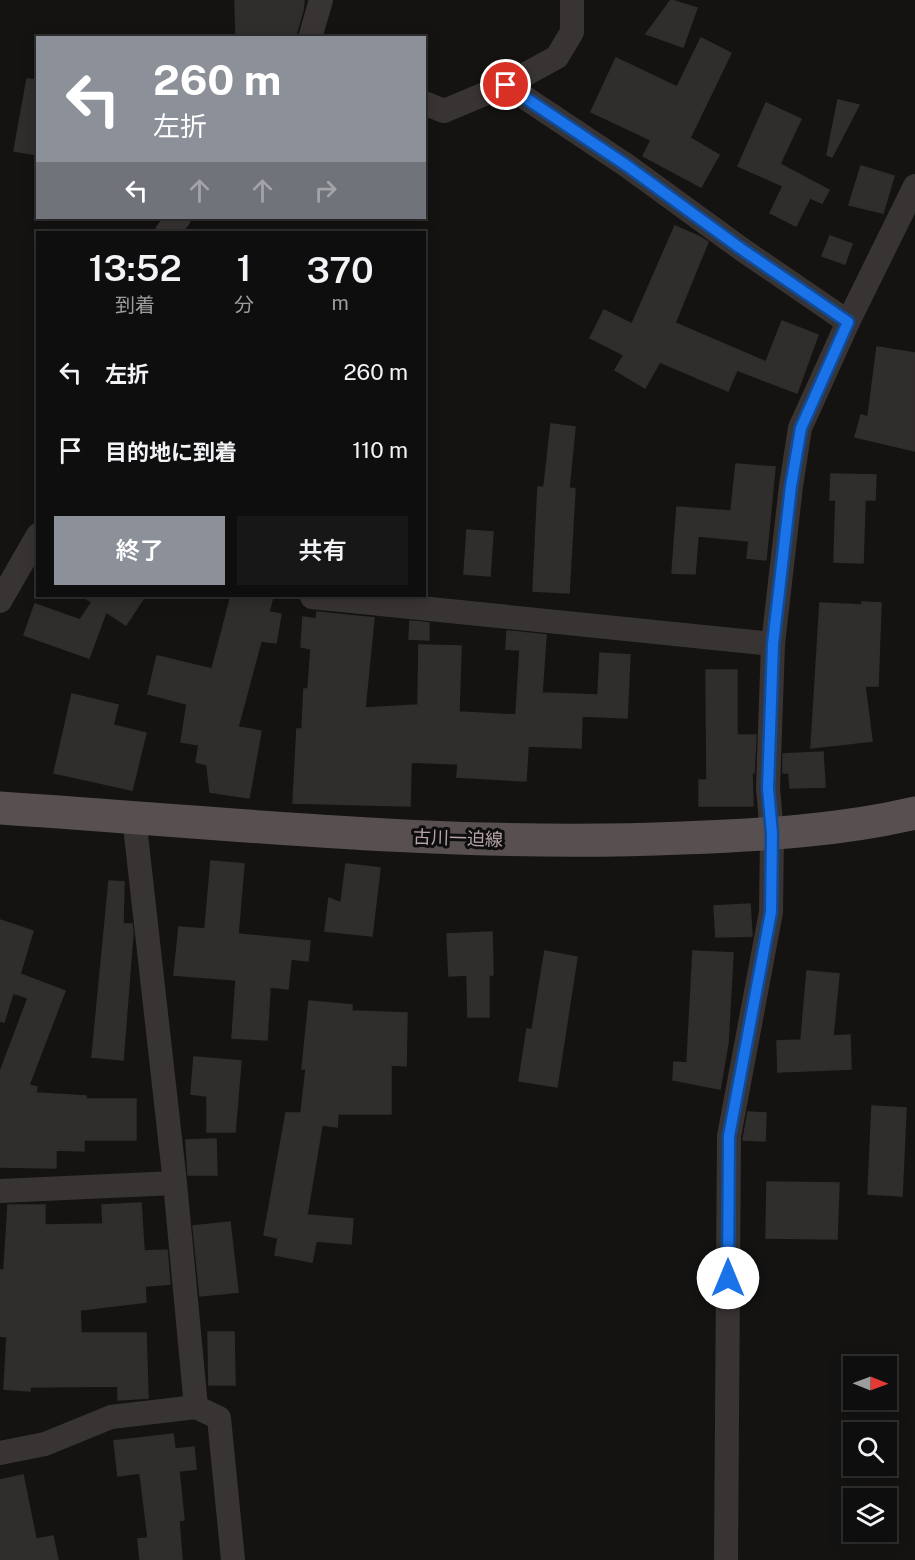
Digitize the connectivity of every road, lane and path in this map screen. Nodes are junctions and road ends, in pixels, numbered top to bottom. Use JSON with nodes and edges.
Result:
{"nodes":[{"id":1,"x":321,"y":0,"type":"edge"},
{"id":2,"x":572,"y":0,"type":"edge"},
{"id":3,"x":311,"y":36,"type":"edge"},
{"id":4,"x":506,"y":85,"type":"junction"},
{"id":5,"x":426,"y":104,"type":"edge"},
{"id":6,"x":915,"y":186,"type":"edge"},
{"id":7,"x":178,"y":219,"type":"edge"},
{"id":8,"x":168,"y":231,"type":"edge"},
{"id":9,"x":848,"y":322,"type":"junction"},
{"id":10,"x":36,"y":538,"type":"edge"},
{"id":11,"x":312,"y":597,"type":"dead end"},
{"id":12,"x":0,"y":601,"type":"edge"},
{"id":13,"x":773,"y":644,"type":"junction"},
{"id":14,"x":0,"y":808,"type":"edge"},
{"id":15,"x":915,"y":813,"type":"edge"},
{"id":16,"x":134,"y":817,"type":"junction"},
{"id":17,"x":772,"y":834,"type":"junction"},
{"id":18,"x":175,"y":1183,"type":"junction"},
{"id":19,"x":0,"y":1191,"type":"edge"},
{"id":20,"x":196,"y":1407,"type":"junction"},
{"id":21,"x":0,"y":1453,"type":"edge"},
{"id":22,"x":232,"y":1560,"type":"edge"},
{"id":23,"x":726,"y":1560,"type":"edge"}],
"edges":[{"from":1,"to":3,"type":"street"},
{"from":2,"to":4,"type":"street"},
{"from":4,"to":5,"type":"street"},
{"from":4,"to":9,"type":"street"},
{"from":6,"to":9,"type":"street"},
{"from":7,"to":8,"type":"street"},
{"from":9,"to":13,"type":"street"},
{"from":10,"to":12,"type":"street"},
{"from":11,"to":13,"type":"street"},
{"from":13,"to":17,"type":"street"},
{"from":14,"to":16,"type":"main road","name":"古川一迫線"},
{"from":15,"to":17,"type":"main road","name":"古川一迫線"},
{"from":16,"to":17,"type":"main road","name":"古川一迫線"},
{"from":16,"to":18,"type":"street"},
{"from":17,"to":23,"type":"street"},
{"from":18,"to":19,"type":"street"},
{"from":18,"to":20,"type":"street"},
{"from":20,"to":21,"type":"street"},
{"from":20,"to":22,"type":"street"}]}
